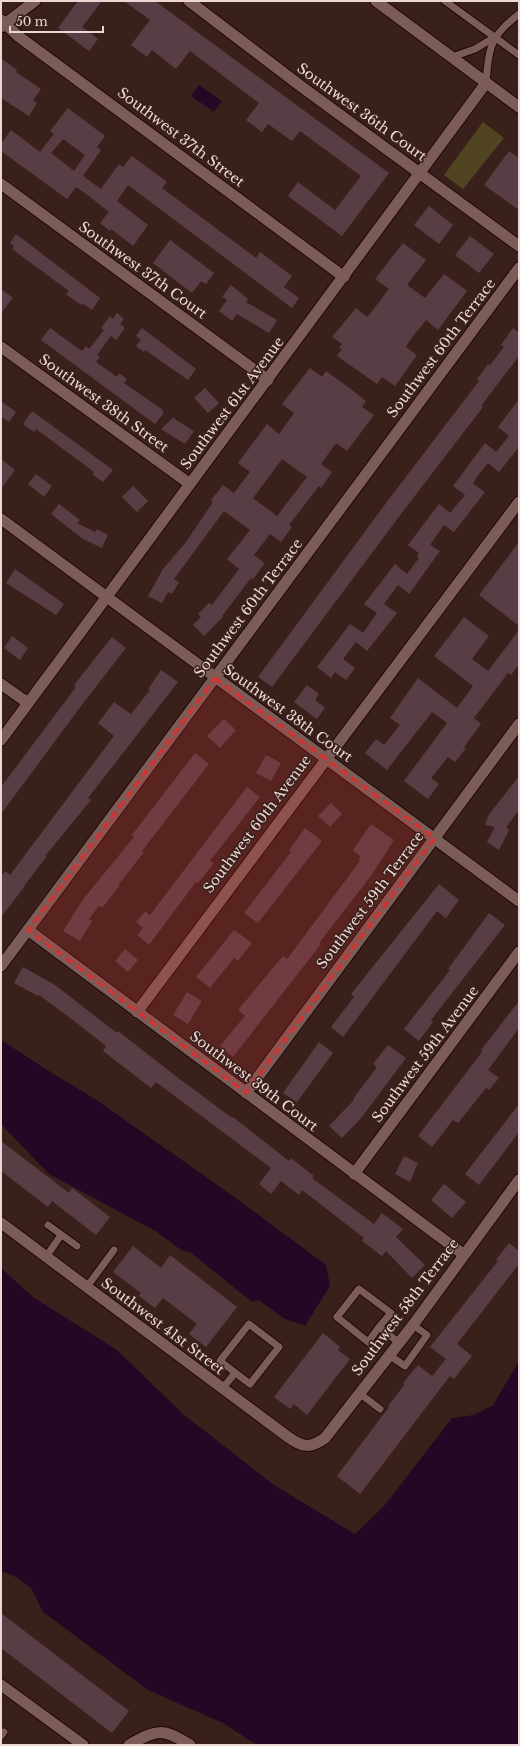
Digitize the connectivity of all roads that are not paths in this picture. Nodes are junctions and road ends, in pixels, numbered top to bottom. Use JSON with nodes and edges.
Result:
{"nodes":[{"id":1,"x":35,"y":1,"type":"edge"},
{"id":2,"x":188,"y":1,"type":"edge"},
{"id":3,"x":376,"y":1,"type":"edge"},
{"id":4,"x":445,"y":1,"type":"edge"},
{"id":5,"x":519,"y":14,"type":"edge"},
{"id":6,"x":2,"y":24,"type":"edge"},
{"id":7,"x":495,"y":37,"type":"junction"},
{"id":8,"x":519,"y":55,"type":"edge"},
{"id":9,"x":452,"y":57,"type":"junction"},
{"id":10,"x":486,"y":83,"type":"junction"},
{"id":11,"x":519,"y":107,"type":"edge"},
{"id":12,"x":420,"y":174,"type":"junction"},
{"id":13,"x":1,"y":184,"type":"edge"},
{"id":14,"x":519,"y":246,"type":"edge"},
{"id":15,"x":519,"y":268,"type":"edge"},
{"id":16,"x":344,"y":277,"type":"junction"},
{"id":17,"x":1,"y":346,"type":"edge"},
{"id":18,"x":268,"y":380,"type":"junction"},
{"id":19,"x":190,"y":484,"type":"junction"},
{"id":20,"x":519,"y":502,"type":"edge"},
{"id":21,"x":1,"y":519,"type":"edge"},
{"id":22,"x":106,"y":596,"type":"junction"},
{"id":23,"x":215,"y":678,"type":"junction"},
{"id":24,"x":1,"y":684,"type":"edge"},
{"id":25,"x":28,"y":703,"type":"junction"},
{"id":26,"x":519,"y":724,"type":"edge"},
{"id":27,"x":1,"y":740,"type":"edge"},
{"id":28,"x":325,"y":758,"type":"junction"},
{"id":29,"x":435,"y":838,"type":"junction"},
{"id":30,"x":519,"y":901,"type":"edge"},
{"id":31,"x":28,"y":930,"type":"junction"},
{"id":32,"x":519,"y":952,"type":"edge"},
{"id":33,"x":1,"y":966,"type":"edge"},
{"id":34,"x":136,"y":1012,"type":"junction"},
{"id":35,"x":246,"y":1093,"type":"junction"},
{"id":36,"x":354,"y":1174,"type":"junction"},
{"id":37,"x":519,"y":1180,"type":"edge"},
{"id":38,"x":1,"y":1223,"type":"edge"},
{"id":39,"x":48,"y":1225,"type":"dead end"},
{"id":40,"x":61,"y":1235,"type":"junction"},
{"id":41,"x":77,"y":1246,"type":"dead end"},
{"id":42,"x":114,"y":1250,"type":"dead end"},
{"id":43,"x":463,"y":1254,"type":"junction"},
{"id":44,"x":46,"y":1257,"type":"junction"},
{"id":45,"x":86,"y":1288,"type":"junction"},
{"id":46,"x":413,"y":1325,"type":"junction"},
{"id":47,"x":379,"y":1328,"type":"junction"},
{"id":48,"x":398,"y":1342,"type":"junction"},
{"id":49,"x":389,"y":1355,"type":"junction"},
{"id":50,"x":235,"y":1372,"type":"junction"},
{"id":51,"x":222,"y":1389,"type":"junction"},
{"id":52,"x":359,"y":1393,"type":"junction"},
{"id":53,"x":380,"y":1408,"type":"dead end"},
{"id":54,"x":310,"y":1447,"type":"joint"},
{"id":55,"x":1,"y":1685,"type":"edge"},
{"id":56,"x":83,"y":1745,"type":"edge"},
{"id":57,"x":129,"y":1745,"type":"edge"},
{"id":58,"x":190,"y":1745,"type":"edge"}],
"edges":[{"from":1,"to":6,"type":"street"},
{"from":2,"to":12,"type":"street","name":"Southwest 36th Court"},
{"from":3,"to":9,"type":"street"},
{"from":4,"to":7,"type":"lane"},
{"from":5,"to":7,"type":"lane"},
{"from":6,"to":16,"type":"street","name":"Southwest 37th Street"},
{"from":7,"to":8,"type":"lane"},
{"from":7,"to":9,"type":"lane"},
{"from":7,"to":10,"type":"lane"},
{"from":9,"to":10,"type":"street"},
{"from":10,"to":11,"type":"street"},
{"from":10,"to":12,"type":"street","name":"Southwest 61st Avenue"},
{"from":12,"to":14,"type":"street","name":"Southwest 36th Court"},
{"from":12,"to":16,"type":"street","name":"Southwest 61st Avenue"},
{"from":13,"to":18,"type":"street","name":"Southwest 37th Court"},
{"from":15,"to":23,"type":"street","name":"Southwest 60th Terrace"},
{"from":16,"to":18,"type":"street","name":"Southwest 61st Avenue"},
{"from":17,"to":19,"type":"street","name":"Southwest 38th Street"},
{"from":18,"to":19,"type":"street","name":"Southwest 61st Avenue"},
{"from":19,"to":22,"type":"street","name":"Southwest 61st Avenue"},
{"from":20,"to":28,"type":"street","name":"Southwest 60th Avenue"},
{"from":21,"to":22,"type":"street","name":"Southwest 38th Court"},
{"from":22,"to":23,"type":"street","name":"Southwest 38th Court"},
{"from":22,"to":25,"type":"street","name":"Southwest 61st Avenue"},
{"from":23,"to":28,"type":"street","name":"Southwest 38th Court"},
{"from":23,"to":31,"type":"street","name":"Southwest 60th Terrace"},
{"from":24,"to":25,"type":"street"},
{"from":25,"to":27,"type":"street","name":"Southwest 61st Avenue"},
{"from":26,"to":29,"type":"street","name":"Southwest 59th Terrace"},
{"from":28,"to":29,"type":"street","name":"Southwest 38th Court"},
{"from":28,"to":34,"type":"street","name":"Southwest 60th Avenue"},
{"from":29,"to":30,"type":"street","name":"Southwest 38th Court"},
{"from":29,"to":35,"type":"street","name":"Southwest 59th Terrace"},
{"from":31,"to":33,"type":"street","name":"Southwest 60th Terrace"},
{"from":31,"to":34,"type":"street","name":"Southwest 39th Court"},
{"from":32,"to":36,"type":"street","name":"Southwest 59th Avenue"},
{"from":34,"to":35,"type":"street","name":"Southwest 39th Court"},
{"from":35,"to":36,"type":"street","name":"Southwest 39th Court"},
{"from":36,"to":43,"type":"street","name":"Southwest 39th Court"},
{"from":37,"to":43,"type":"street","name":"Southwest 58th Terrace"},
{"from":38,"to":44,"type":"street","name":"Southwest 41st Street"},
{"from":39,"to":40,"type":"lane"},
{"from":40,"to":41,"type":"lane"},
{"from":40,"to":44,"type":"lane"},
{"from":42,"to":45,"type":"lane"},
{"from":43,"to":46,"type":"street","name":"Southwest 58th Terrace"},
{"from":44,"to":45,"type":"street","name":"Southwest 41st Street"},
{"from":45,"to":51,"type":"street","name":"Southwest 41st Street"},
{"from":46,"to":48,"type":"street","name":"Southwest 58th Terrace"},
{"from":46,"to":49,"type":"lane"},
{"from":47,"to":47,"type":"lane"},
{"from":47,"to":48,"type":"lane"},
{"from":48,"to":49,"type":"street","name":"Southwest 58th Terrace"},
{"from":49,"to":52,"type":"street","name":"Southwest 58th Terrace"},
{"from":50,"to":50,"type":"lane"},
{"from":50,"to":51,"type":"lane"},
{"from":51,"to":54,"type":"street","name":"Southwest 41st Street"},
{"from":52,"to":53,"type":"lane"},
{"from":52,"to":54,"type":"street","name":"Southwest 58th Terrace"},
{"from":55,"to":56,"type":"street"},
{"from":57,"to":58,"type":"street"}]}
